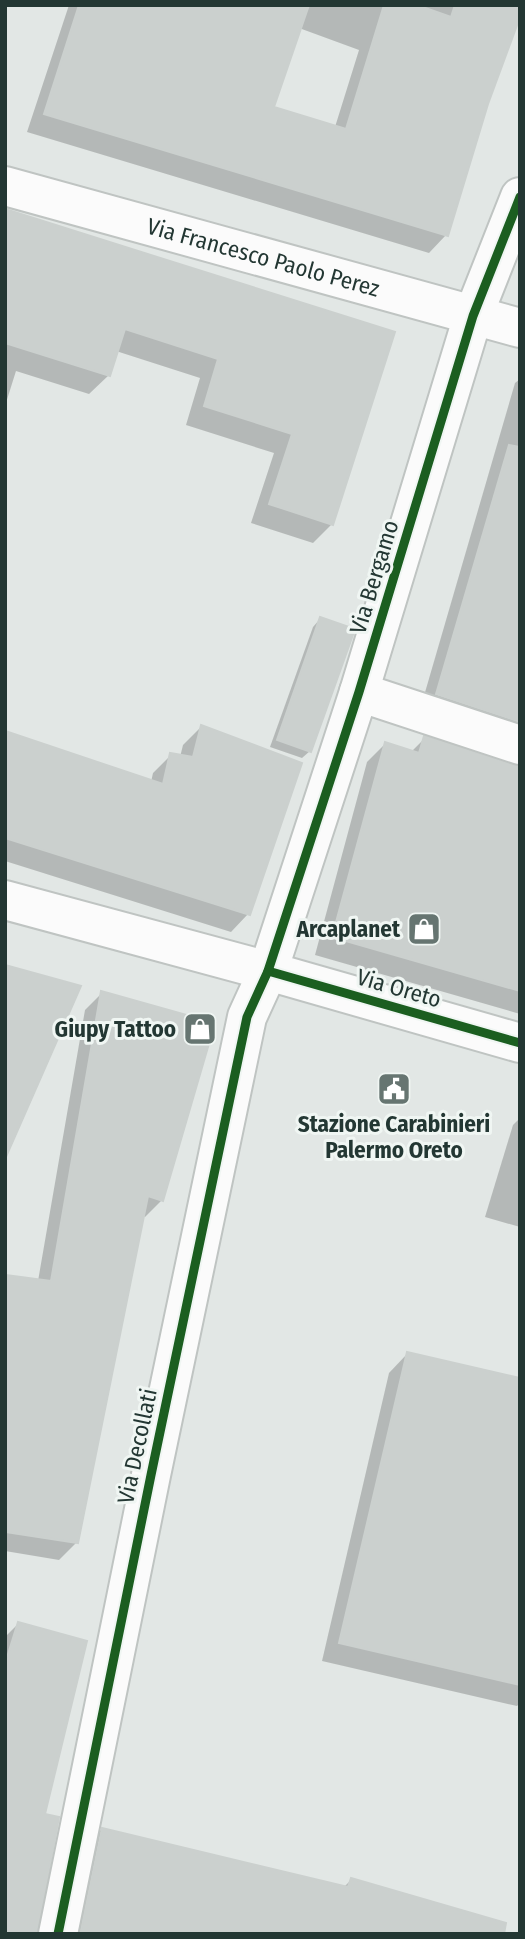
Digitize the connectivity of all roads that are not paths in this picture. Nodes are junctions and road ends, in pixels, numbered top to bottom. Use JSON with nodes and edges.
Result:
{"nodes":[{"id":1,"x":5,"y":186,"type":"edge"},
{"id":2,"x":520,"y":197,"type":"edge"},
{"id":3,"x":473,"y":316,"type":"junction"},
{"id":4,"x":520,"y":328,"type":"edge"},
{"id":5,"x":359,"y":692,"type":"junction"},
{"id":6,"x":520,"y":745,"type":"edge"},
{"id":7,"x":5,"y":900,"type":"edge"},
{"id":8,"x":268,"y":971,"type":"junction"},
{"id":9,"x":520,"y":1043,"type":"edge"},
{"id":10,"x":58,"y":1934,"type":"edge"}],
"edges":[{"from":1,"to":3,"type":"street","name":"Via Francesco Paolo Perez"},
{"from":2,"to":3,"type":"street","name":"Via Bergamo"},
{"from":3,"to":4,"type":"street","name":"Via Francesco Paolo Perez"},
{"from":3,"to":5,"type":"street","name":"Via Bergamo"},
{"from":5,"to":6,"type":"street"},
{"from":5,"to":8,"type":"street","name":"Via Bergamo"},
{"from":7,"to":8,"type":"street","name":"Via Oreto"},
{"from":8,"to":9,"type":"street","name":"Via Oreto"},
{"from":8,"to":10,"type":"street","name":"Via Decollati"}]}
